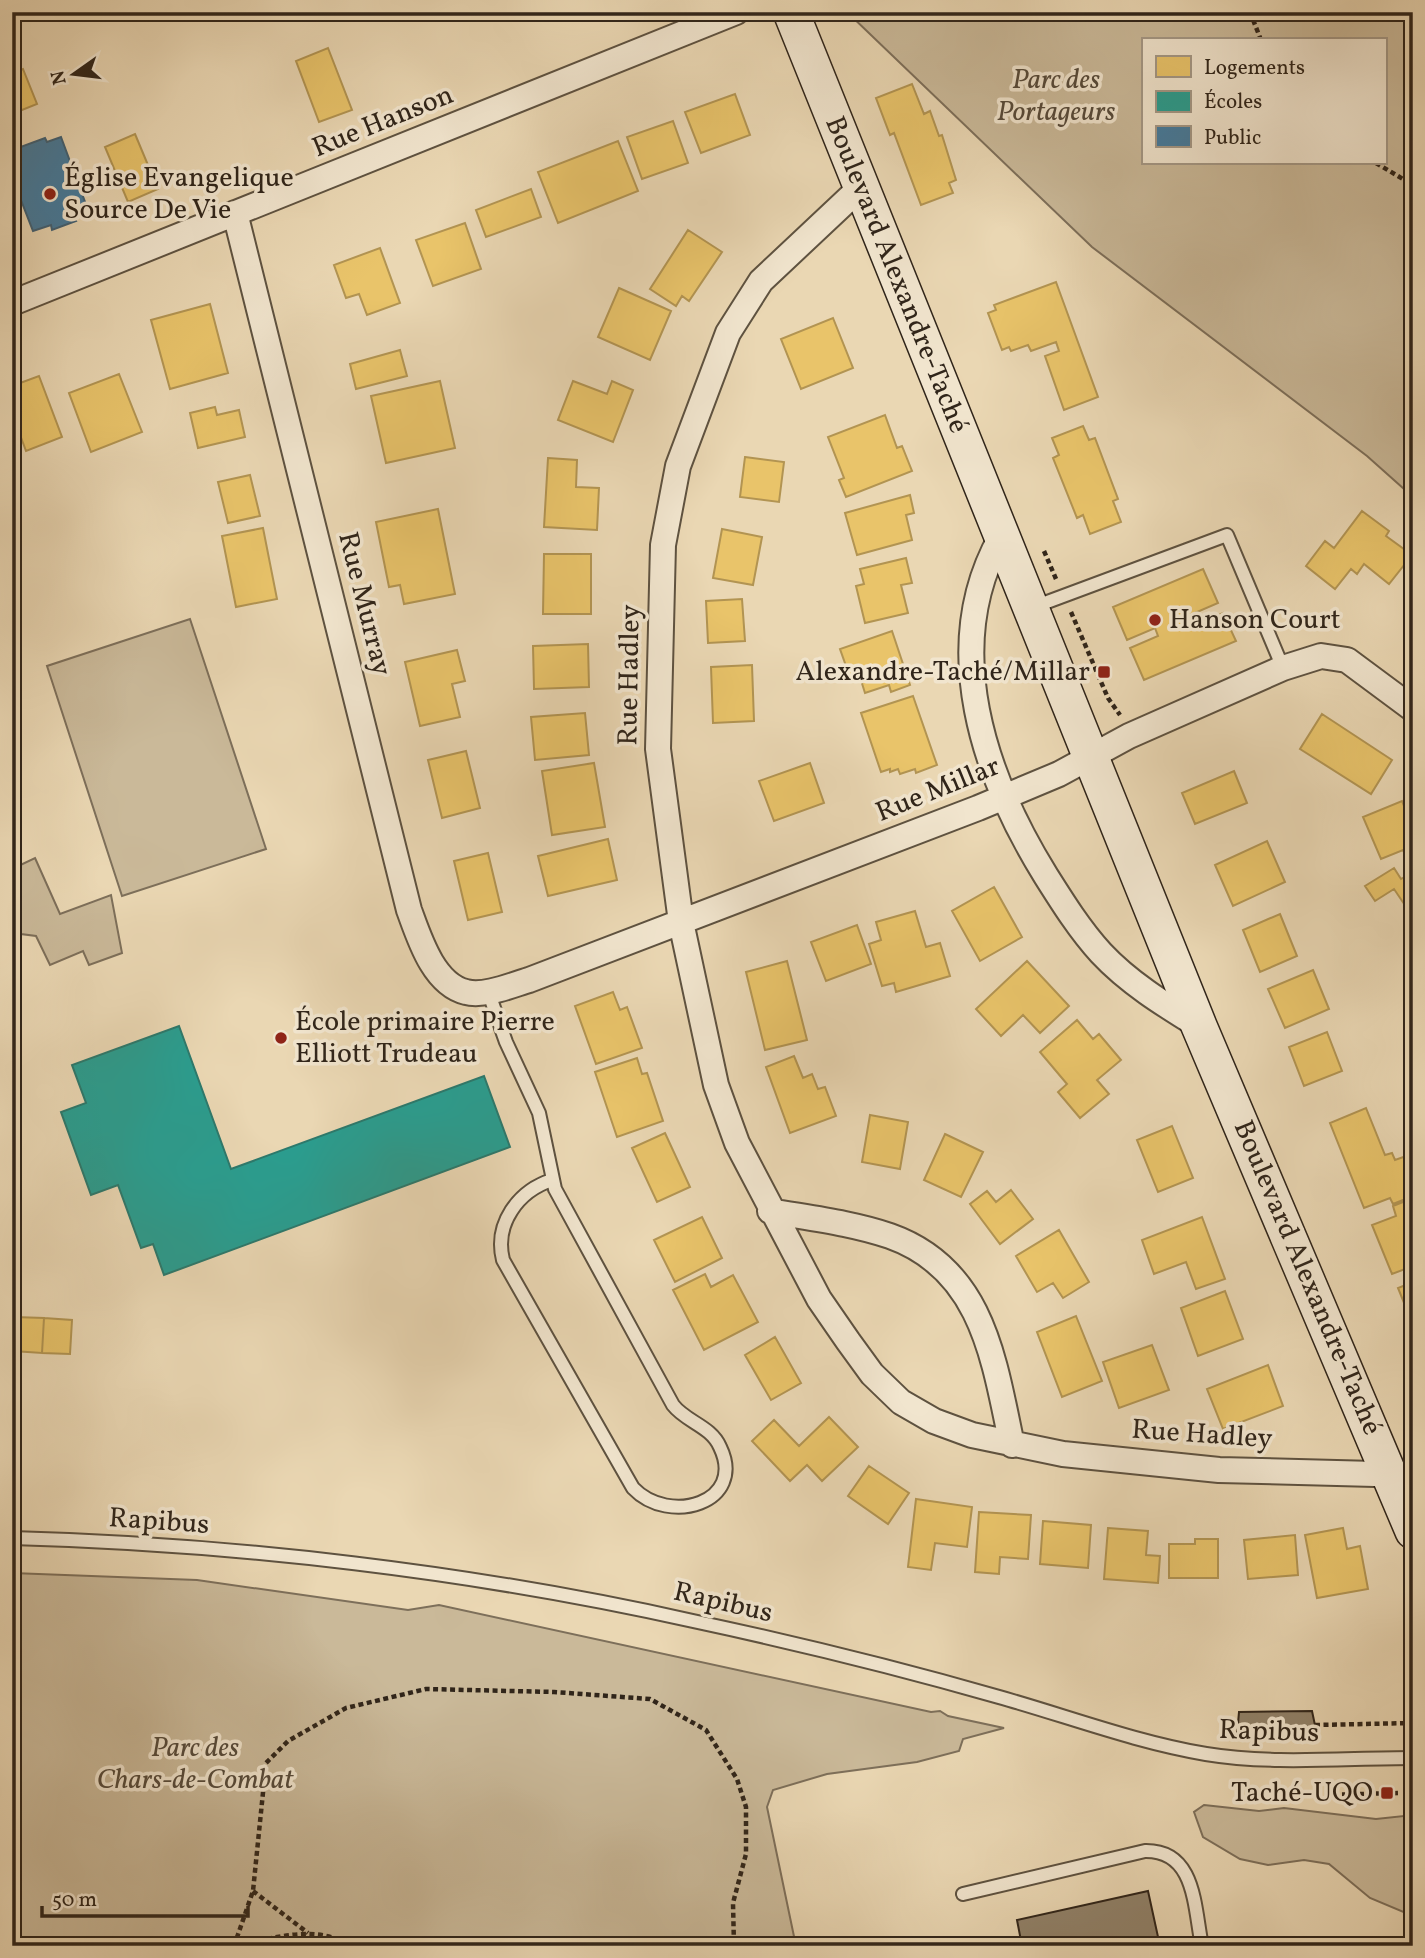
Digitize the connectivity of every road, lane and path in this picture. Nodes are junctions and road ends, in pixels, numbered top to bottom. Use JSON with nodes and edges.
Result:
{"nodes":[{"id":1,"x":736,"y":12,"type":"edge"},
{"id":2,"x":791,"y":12,"type":"edge"},
{"id":3,"x":1250,"y":12,"type":"edge"},
{"id":4,"x":1260,"y":38,"type":"edge"},
{"id":5,"x":1378,"y":164,"type":"edge"},
{"id":6,"x":1413,"y":185,"type":"edge"},
{"id":7,"x":861,"y":187,"type":"junction"},
{"id":8,"x":234,"y":213,"type":"junction"},
{"id":9,"x":12,"y":303,"type":"edge"},
{"id":10,"x":1001,"y":537,"type":"junction"},
{"id":11,"x":1030,"y":608,"type":"junction"},
{"id":12,"x":1283,"y":668,"type":"junction"},
{"id":13,"x":1413,"y":709,"type":"edge"},
{"id":14,"x":1091,"y":757,"type":"junction"},
{"id":15,"x":1003,"y":797,"type":"junction"},
{"id":16,"x":681,"y":922,"type":"junction"},
{"id":17,"x":477,"y":991,"type":"junction"},
{"id":18,"x":1199,"y":1026,"type":"junction"},
{"id":19,"x":552,"y":1180,"type":"junction"},
{"id":20,"x":770,"y":1211,"type":"junction"},
{"id":21,"x":1012,"y":1445,"type":"junction"},
{"id":22,"x":1401,"y":1475,"type":"edge"},
{"id":23,"x":1413,"y":1531,"type":"edge"},
{"id":24,"x":12,"y":1538,"type":"edge"},
{"id":25,"x":1413,"y":1723,"type":"edge"},
{"id":26,"x":1315,"y":1725,"type":"dead end"},
{"id":27,"x":1413,"y":1758,"type":"edge"},
{"id":28,"x":1398,"y":1793,"type":"dead end"},
{"id":29,"x":1325,"y":1795,"type":"dead end"},
{"id":30,"x":253,"y":1891,"type":"junction"},
{"id":31,"x":963,"y":1894,"type":"dead end"},
{"id":32,"x":308,"y":1933,"type":"junction"},
{"id":33,"x":234,"y":1946,"type":"edge"},
{"id":34,"x":350,"y":1946,"type":"edge"},
{"id":35,"x":734,"y":1946,"type":"edge"},
{"id":36,"x":1202,"y":1946,"type":"edge"}],
"edges":[{"from":1,"to":8,"type":"street","name":"Rue Hanson"},
{"from":2,"to":7,"type":"main road","name":"Boulevard Alexandre-Taché"},
{"from":3,"to":4,"type":"path"},
{"from":5,"to":6,"type":"path"},
{"from":7,"to":10,"type":"main road","name":"Boulevard Alexandre-Taché"},
{"from":7,"to":16,"type":"street","name":"Rue Hadley"},
{"from":8,"to":9,"type":"street","name":"Rue Hanson"},
{"from":8,"to":17,"type":"street","name":"Rue Murray"},
{"from":10,"to":11,"type":"main road","name":"Boulevard Alexandre-Taché"},
{"from":10,"to":15,"type":"street"},
{"from":11,"to":12,"type":"lane"},
{"from":11,"to":14,"type":"main road","name":"Boulevard Alexandre-Taché"},
{"from":12,"to":13,"type":"street","name":"Rue Millar"},
{"from":12,"to":14,"type":"street","name":"Rue Millar"},
{"from":14,"to":15,"type":"street","name":"Rue Millar"},
{"from":14,"to":18,"type":"main road","name":"Boulevard Alexandre-Taché"},
{"from":15,"to":16,"type":"street","name":"Rue Millar"},
{"from":15,"to":18,"type":"street"},
{"from":16,"to":17,"type":"street","name":"Rue Millar"},
{"from":16,"to":20,"type":"street","name":"Rue Hadley"},
{"from":17,"to":19,"type":"lane"},
{"from":18,"to":22,"type":"main road","name":"Boulevard Alexandre-Taché"},
{"from":19,"to":19,"type":"lane"},
{"from":20,"to":21,"type":"street","name":"Rue Hadley"},
{"from":20,"to":21,"type":"street"},
{"from":21,"to":22,"type":"street","name":"Rue Hadley"},
{"from":22,"to":23,"type":"main road","name":"Boulevard Alexandre-Taché"},
{"from":24,"to":27,"type":"lane","name":"Rapibus"},
{"from":25,"to":26,"type":"path"},
{"from":28,"to":29,"type":"path"},
{"from":30,"to":32,"type":"path"},
{"from":30,"to":33,"type":"path"},
{"from":30,"to":35,"type":"path"},
{"from":31,"to":36,"type":"lane"},
{"from":32,"to":33,"type":"path"},
{"from":32,"to":34,"type":"path"}]}
